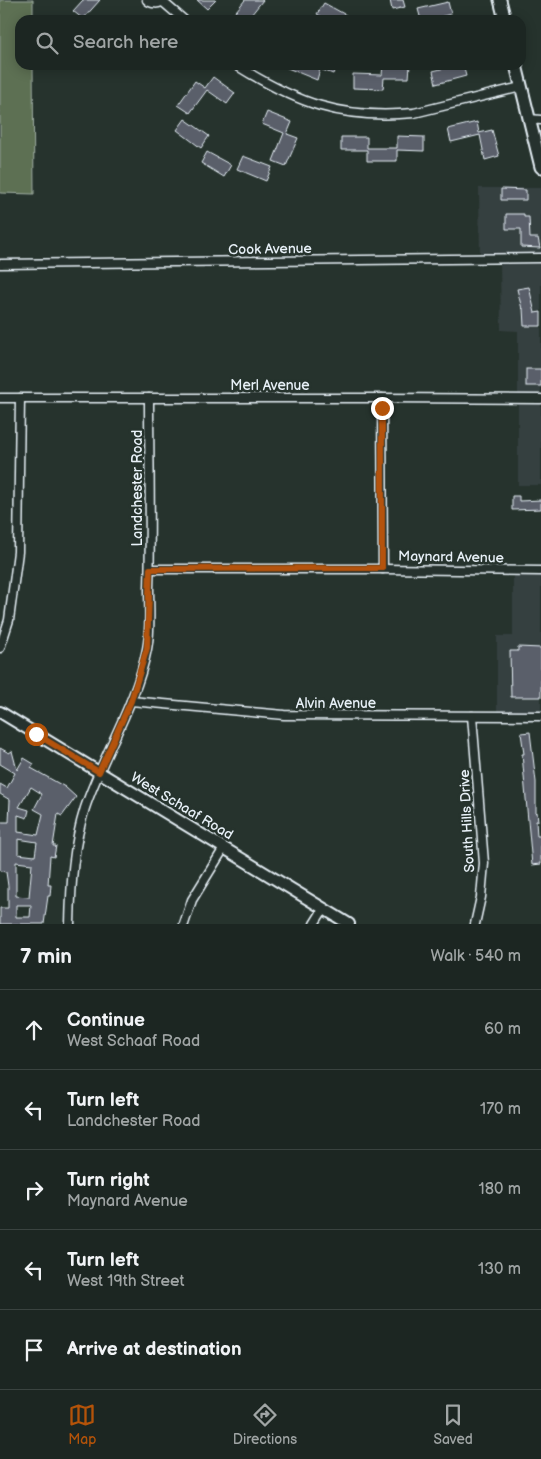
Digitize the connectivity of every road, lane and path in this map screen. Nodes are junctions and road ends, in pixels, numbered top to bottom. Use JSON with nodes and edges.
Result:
{"nodes":[{"id":1,"x":147,"y":0,"type":"edge"},
{"id":2,"x":500,"y":0,"type":"edge"},
{"id":3,"x":163,"y":1,"type":"edge"},
{"id":4,"x":178,"y":15,"type":"edge"},
{"id":5,"x":504,"y":15,"type":"edge"},
{"id":6,"x":244,"y":70,"type":"edge"},
{"id":7,"x":517,"y":70,"type":"edge"},
{"id":8,"x":521,"y":87,"type":"junction"},
{"id":9,"x":535,"y":119,"type":"edge"},
{"id":10,"x":541,"y":167,"type":"edge"},
{"id":11,"x":541,"y":258,"type":"edge"},
{"id":12,"x":0,"y":264,"type":"edge"},
{"id":13,"x":0,"y":398,"type":"edge"},
{"id":14,"x":20,"y":398,"type":"junction"},
{"id":15,"x":149,"y":398,"type":"junction"},
{"id":16,"x":382,"y":398,"type":"junction"},
{"id":17,"x":541,"y":399,"type":"edge"},
{"id":18,"x":382,"y":568,"type":"junction"},
{"id":19,"x":150,"y":569,"type":"junction"},
{"id":20,"x":541,"y":571,"type":"edge"},
{"id":21,"x":0,"y":648,"type":"edge"},
{"id":22,"x":131,"y":701,"type":"junction"},
{"id":23,"x":0,"y":712,"type":"edge"},
{"id":24,"x":472,"y":716,"type":"junction"},
{"id":25,"x":541,"y":716,"type":"edge"},
{"id":26,"x":99,"y":772,"type":"junction"},
{"id":27,"x":224,"y":848,"type":"junction"},
{"id":28,"x":324,"y":908,"type":"junction"},
{"id":29,"x":70,"y":924,"type":"edge"},
{"id":30,"x":184,"y":924,"type":"edge"},
{"id":31,"x":314,"y":924,"type":"edge"},
{"id":32,"x":349,"y":924,"type":"edge"},
{"id":33,"x":475,"y":924,"type":"edge"}],
"edges":[{"from":1,"to":3,"type":"street"},
{"from":2,"to":5,"type":"main road"},
{"from":3,"to":4,"type":"street"},
{"from":6,"to":8,"type":"street"},
{"from":7,"to":8,"type":"main road"},
{"from":8,"to":9,"type":"main road"},
{"from":9,"to":10,"type":"main road"},
{"from":11,"to":12,"type":"street","name":"Cook Avenue"},
{"from":13,"to":14,"type":"street","name":"Merl Avenue"},
{"from":14,"to":15,"type":"street","name":"Merl Avenue"},
{"from":14,"to":21,"type":"street"},
{"from":15,"to":16,"type":"street","name":"Merl Avenue"},
{"from":15,"to":19,"type":"street","name":"Landchester Road"},
{"from":16,"to":17,"type":"street","name":"Merl Avenue"},
{"from":16,"to":18,"type":"street"},
{"from":18,"to":19,"type":"street","name":"Maynard Avenue"},
{"from":18,"to":20,"type":"street","name":"Maynard Avenue"},
{"from":19,"to":22,"type":"street","name":"Landchester Road"},
{"from":22,"to":24,"type":"street","name":"Alvin Avenue"},
{"from":22,"to":26,"type":"street","name":"Landchester Road"},
{"from":23,"to":26,"type":"street","name":"West Schaaf Road"},
{"from":24,"to":25,"type":"street","name":"Alvin Avenue"},
{"from":24,"to":33,"type":"street","name":"South Hills Drive"},
{"from":26,"to":27,"type":"street","name":"West Schaaf Road"},
{"from":26,"to":29,"type":"street","name":"Landchester Road"},
{"from":27,"to":28,"type":"street","name":"West Schaaf Road"},
{"from":27,"to":30,"type":"street"},
{"from":28,"to":31,"type":"street"},
{"from":28,"to":32,"type":"street","name":"West Schaaf Road"}]}
